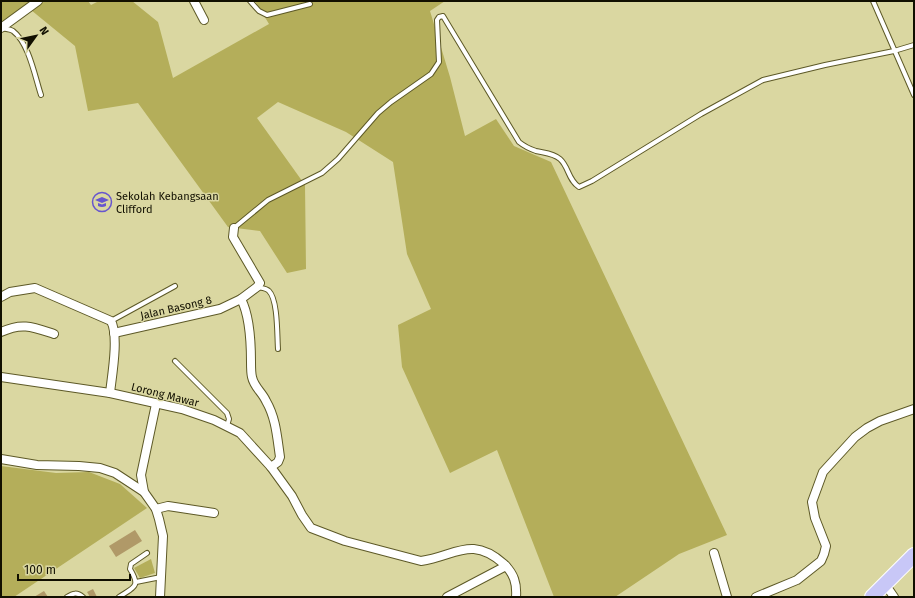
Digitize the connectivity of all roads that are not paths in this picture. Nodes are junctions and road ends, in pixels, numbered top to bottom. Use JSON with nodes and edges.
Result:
{"nodes":[{"id":1,"x":38,"y":1,"type":"edge"},
{"id":2,"x":194,"y":1,"type":"edge"},
{"id":3,"x":250,"y":1,"type":"edge"},
{"id":4,"x":873,"y":1,"type":"edge"},
{"id":5,"x":310,"y":4,"type":"dead end"},
{"id":6,"x":204,"y":20,"type":"dead end"},
{"id":7,"x":1,"y":28,"type":"edge"},
{"id":8,"x":914,"y":45,"type":"edge"},
{"id":9,"x":894,"y":51,"type":"junction"},
{"id":10,"x":41,"y":95,"type":"dead end"},
{"id":11,"x":914,"y":95,"type":"edge"},
{"id":12,"x":234,"y":228,"type":"joint"},
{"id":13,"x":175,"y":286,"type":"dead end"},
{"id":14,"x":257,"y":287,"type":"junction"},
{"id":15,"x":1,"y":297,"type":"edge"},
{"id":16,"x":241,"y":299,"type":"junction"},
{"id":17,"x":111,"y":321,"type":"junction"},
{"id":18,"x":1,"y":332,"type":"edge"},
{"id":19,"x":114,"y":333,"type":"junction"},
{"id":20,"x":54,"y":334,"type":"dead end"},
{"id":21,"x":278,"y":348,"type":"dead end"},
{"id":22,"x":175,"y":361,"type":"dead end"},
{"id":23,"x":1,"y":377,"type":"edge"},
{"id":24,"x":110,"y":393,"type":"junction"},
{"id":25,"x":156,"y":404,"type":"junction"},
{"id":26,"x":914,"y":409,"type":"edge"},
{"id":27,"x":227,"y":426,"type":"junction"},
{"id":28,"x":1,"y":459,"type":"edge"},
{"id":29,"x":271,"y":466,"type":"junction"},
{"id":30,"x":144,"y":492,"type":"junction"},
{"id":31,"x":156,"y":509,"type":"junction"},
{"id":32,"x":214,"y":513,"type":"dead end"},
{"id":33,"x":147,"y":553,"type":"dead end"},
{"id":34,"x":714,"y":553,"type":"dead end"},
{"id":35,"x":914,"y":555,"type":"edge"},
{"id":36,"x":506,"y":566,"type":"junction"},
{"id":37,"x":161,"y":577,"type":"junction"},
{"id":38,"x":136,"y":582,"type":"junction"},
{"id":39,"x":885,"y":584,"type":"junction"},
{"id":40,"x":67,"y":597,"type":"edge"},
{"id":41,"x":83,"y":597,"type":"edge"},
{"id":42,"x":119,"y":597,"type":"edge"},
{"id":43,"x":160,"y":597,"type":"edge"},
{"id":44,"x":448,"y":597,"type":"edge"},
{"id":45,"x":516,"y":597,"type":"edge"},
{"id":46,"x":727,"y":597,"type":"edge"},
{"id":47,"x":756,"y":597,"type":"edge"},
{"id":48,"x":872,"y":597,"type":"edge"},
{"id":49,"x":894,"y":597,"type":"edge"}],
"edges":[{"from":1,"to":7,"type":"street"},
{"from":2,"to":6,"type":"street"},
{"from":3,"to":5,"type":"lane"},
{"from":4,"to":9,"type":"lane"},
{"from":7,"to":10,"type":"lane"},
{"from":8,"to":9,"type":"lane"},
{"from":9,"to":11,"type":"lane"},
{"from":9,"to":12,"type":"lane"},
{"from":12,"to":14,"type":"street"},
{"from":13,"to":17,"type":"lane"},
{"from":14,"to":16,"type":"street","name":"Jalan Basong 8"},
{"from":14,"to":21,"type":"lane"},
{"from":15,"to":17,"type":"street"},
{"from":16,"to":19,"type":"street","name":"Jalan Basong 8"},
{"from":16,"to":29,"type":"street"},
{"from":17,"to":19,"type":"street"},
{"from":18,"to":20,"type":"street"},
{"from":19,"to":24,"type":"street"},
{"from":22,"to":27,"type":"lane"},
{"from":23,"to":24,"type":"street","name":"Lorong Mawar"},
{"from":24,"to":25,"type":"street","name":"Lorong Mawar"},
{"from":25,"to":27,"type":"street","name":"Lorong Mawar"},
{"from":25,"to":30,"type":"street"},
{"from":26,"to":47,"type":"street"},
{"from":27,"to":29,"type":"street","name":"Lorong Mawar"},
{"from":28,"to":30,"type":"street"},
{"from":29,"to":36,"type":"street","name":"Lorong Mawar"},
{"from":30,"to":31,"type":"street"},
{"from":31,"to":32,"type":"street"},
{"from":31,"to":37,"type":"street"},
{"from":33,"to":38,"type":"lane"},
{"from":34,"to":46,"type":"street"},
{"from":35,"to":39,"type":"highway"},
{"from":36,"to":44,"type":"street"},
{"from":36,"to":45,"type":"street"},
{"from":37,"to":38,"type":"lane"},
{"from":37,"to":43,"type":"street"},
{"from":38,"to":42,"type":"lane"},
{"from":39,"to":48,"type":"highway"},
{"from":39,"to":49,"type":"street"},
{"from":40,"to":41,"type":"lane"}]}
